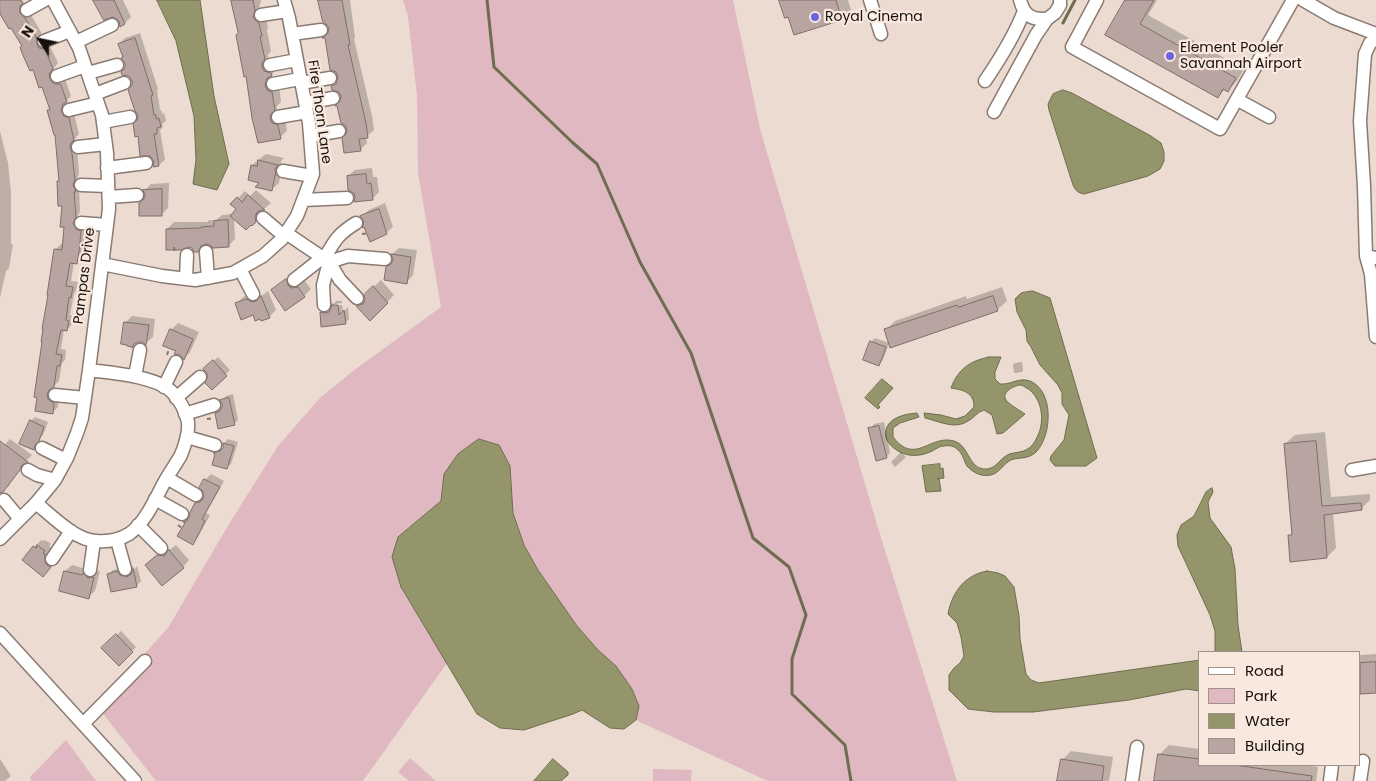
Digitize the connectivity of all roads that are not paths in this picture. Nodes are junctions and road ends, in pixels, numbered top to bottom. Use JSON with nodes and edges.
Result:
{"nodes":[{"id":1,"x":52,"y":0,"type":"edge"},
{"id":2,"x":870,"y":0,"type":"edge"},
{"id":3,"x":1060,"y":0,"type":"edge"},
{"id":4,"x":1097,"y":0,"type":"edge"},
{"id":5,"x":1293,"y":0,"type":"edge"},
{"id":6,"x":1302,"y":0,"type":"edge"},
{"id":7,"x":285,"y":3,"type":"edge"},
{"id":8,"x":1022,"y":6,"type":"edge"},
{"id":9,"x":27,"y":10,"type":"dead end"},
{"id":10,"x":260,"y":15,"type":"dead end"},
{"id":11,"x":1047,"y":19,"type":"junction"},
{"id":12,"x":112,"y":25,"type":"dead end"},
{"id":13,"x":321,"y":30,"type":"dead end"},
{"id":14,"x":292,"y":34,"type":"junction"},
{"id":15,"x":880,"y":34,"type":"dead end"},
{"id":16,"x":1376,"y":34,"type":"edge"},
{"id":17,"x":73,"y":36,"type":"junction"},
{"id":18,"x":1376,"y":39,"type":"edge"},
{"id":19,"x":44,"y":41,"type":"dead end"},
{"id":20,"x":1002,"y":56,"type":"junction"},
{"id":21,"x":297,"y":60,"type":"junction"},
{"id":22,"x":1020,"y":64,"type":"junction"},
{"id":23,"x":117,"y":65,"type":"dead end"},
{"id":24,"x":270,"y":65,"type":"dead end"},
{"id":25,"x":87,"y":70,"type":"junction"},
{"id":26,"x":57,"y":76,"type":"dead end"},
{"id":27,"x":330,"y":78,"type":"dead end"},
{"id":28,"x":301,"y":81,"type":"junction"},
{"id":29,"x":984,"y":81,"type":"dead end"},
{"id":30,"x":124,"y":83,"type":"dead end"},
{"id":31,"x":273,"y":84,"type":"dead end"},
{"id":32,"x":333,"y":98,"type":"dead end"},
{"id":33,"x":96,"y":99,"type":"junction"},
{"id":34,"x":1238,"y":100,"type":"junction"},
{"id":35,"x":306,"y":107,"type":"junction"},
{"id":36,"x":69,"y":110,"type":"dead end"},
{"id":37,"x":994,"y":112,"type":"dead end"},
{"id":38,"x":130,"y":117,"type":"dead end"},
{"id":39,"x":278,"y":117,"type":"dead end"},
{"id":40,"x":1269,"y":117,"type":"dead end"},
{"id":41,"x":103,"y":122,"type":"junction"},
{"id":42,"x":339,"y":132,"type":"dead end"},
{"id":43,"x":310,"y":136,"type":"junction"},
{"id":44,"x":106,"y":144,"type":"junction"},
{"id":45,"x":78,"y":147,"type":"dead end"},
{"id":46,"x":146,"y":163,"type":"dead end"},
{"id":47,"x":107,"y":168,"type":"junction"},
{"id":48,"x":283,"y":171,"type":"dead end"},
{"id":49,"x":312,"y":176,"type":"junction"},
{"id":50,"x":82,"y":185,"type":"dead end"},
{"id":51,"x":108,"y":192,"type":"junction"},
{"id":52,"x":137,"y":195,"type":"dead end"},
{"id":53,"x":347,"y":198,"type":"dead end"},
{"id":54,"x":303,"y":200,"type":"junction"},
{"id":55,"x":263,"y":218,"type":"dead end"},
{"id":56,"x":81,"y":223,"type":"dead end"},
{"id":57,"x":356,"y":223,"type":"dead end"},
{"id":58,"x":107,"y":226,"type":"junction"},
{"id":59,"x":285,"y":234,"type":"junction"},
{"id":60,"x":206,"y":252,"type":"dead end"},
{"id":61,"x":187,"y":255,"type":"dead end"},
{"id":62,"x":1371,"y":257,"type":"edge"},
{"id":63,"x":325,"y":259,"type":"junction"},
{"id":64,"x":385,"y":259,"type":"dead end"},
{"id":65,"x":102,"y":264,"type":"junction"},
{"id":66,"x":240,"y":269,"type":"junction"},
{"id":67,"x":208,"y":278,"type":"junction"},
{"id":68,"x":186,"y":279,"type":"junction"},
{"id":69,"x":294,"y":280,"type":"dead end"},
{"id":70,"x":253,"y":294,"type":"dead end"},
{"id":71,"x":357,"y":298,"type":"dead end"},
{"id":72,"x":324,"y":304,"type":"dead end"},
{"id":73,"x":1376,"y":337,"type":"edge"},
{"id":74,"x":140,"y":350,"type":"dead end"},
{"id":75,"x":176,"y":362,"type":"dead end"},
{"id":76,"x":89,"y":370,"type":"junction"},
{"id":77,"x":135,"y":376,"type":"junction"},
{"id":78,"x":200,"y":377,"type":"dead end"},
{"id":79,"x":164,"y":387,"type":"junction"},
{"id":80,"x":55,"y":395,"type":"dead end"},
{"id":81,"x":84,"y":398,"type":"junction"},
{"id":82,"x":176,"y":398,"type":"junction"},
{"id":83,"x":214,"y":405,"type":"dead end"},
{"id":84,"x":185,"y":414,"type":"junction"},
{"id":85,"x":187,"y":438,"type":"junction"},
{"id":86,"x":215,"y":445,"type":"dead end"},
{"id":87,"x":42,"y":448,"type":"dead end"},
{"id":88,"x":66,"y":460,"type":"junction"},
{"id":89,"x":1376,"y":466,"type":"edge"},
{"id":90,"x":28,"y":470,"type":"dead end"},
{"id":91,"x":1352,"y":470,"type":"dead end"},
{"id":92,"x":167,"y":478,"type":"junction"},
{"id":93,"x":55,"y":480,"type":"junction"},
{"id":94,"x":196,"y":495,"type":"dead end"},
{"id":95,"x":155,"y":499,"type":"junction"},
{"id":96,"x":4,"y":500,"type":"dead end"},
{"id":97,"x":36,"y":503,"type":"junction"},
{"id":98,"x":182,"y":514,"type":"dead end"},
{"id":99,"x":20,"y":519,"type":"junction"},
{"id":100,"x":138,"y":525,"type":"junction"},
{"id":101,"x":71,"y":531,"type":"junction"},
{"id":102,"x":0,"y":539,"type":"edge"},
{"id":103,"x":117,"y":540,"type":"junction"},
{"id":104,"x":94,"y":541,"type":"junction"},
{"id":105,"x":161,"y":548,"type":"dead end"},
{"id":106,"x":52,"y":559,"type":"dead end"},
{"id":107,"x":125,"y":569,"type":"dead end"},
{"id":108,"x":90,"y":570,"type":"dead end"},
{"id":109,"x":0,"y":633,"type":"edge"},
{"id":110,"x":145,"y":660,"type":"dead end"},
{"id":111,"x":83,"y":724,"type":"junction"},
{"id":112,"x":1137,"y":747,"type":"dead end"},
{"id":113,"x":1363,"y":761,"type":"dead end"},
{"id":114,"x":1332,"y":766,"type":"edge"},
{"id":115,"x":135,"y":781,"type":"edge"},
{"id":116,"x":1132,"y":781,"type":"edge"},
{"id":117,"x":1330,"y":781,"type":"edge"},
{"id":118,"x":1360,"y":781,"type":"edge"}],
"edges":[{"from":1,"to":9,"type":"street"},
{"from":1,"to":17,"type":"street","name":"Pampas Drive"},
{"from":2,"to":15,"type":"street"},
{"from":3,"to":11,"type":"street"},
{"from":4,"to":34,"type":"street"},
{"from":5,"to":34,"type":"street"},
{"from":6,"to":16,"type":"street"},
{"from":7,"to":10,"type":"street"},
{"from":7,"to":14,"type":"street","name":"Fire Thorn Lane"},
{"from":8,"to":11,"type":"street"},
{"from":8,"to":20,"type":"street"},
{"from":11,"to":22,"type":"street"},
{"from":12,"to":17,"type":"street"},
{"from":13,"to":14,"type":"street"},
{"from":14,"to":21,"type":"street","name":"Fire Thorn Lane"},
{"from":17,"to":19,"type":"street"},
{"from":17,"to":25,"type":"street","name":"Pampas Drive"},
{"from":18,"to":62,"type":"street"},
{"from":20,"to":22,"type":"street"},
{"from":20,"to":29,"type":"street"},
{"from":21,"to":24,"type":"street"},
{"from":21,"to":28,"type":"street","name":"Fire Thorn Lane"},
{"from":22,"to":37,"type":"street"},
{"from":23,"to":25,"type":"street"},
{"from":25,"to":26,"type":"street"},
{"from":25,"to":33,"type":"street","name":"Pampas Drive"},
{"from":27,"to":28,"type":"street"},
{"from":28,"to":31,"type":"street"},
{"from":28,"to":35,"type":"street","name":"Fire Thorn Lane"},
{"from":30,"to":33,"type":"street"},
{"from":32,"to":35,"type":"street"},
{"from":33,"to":36,"type":"street"},
{"from":33,"to":41,"type":"street","name":"Pampas Drive"},
{"from":34,"to":40,"type":"street"},
{"from":35,"to":39,"type":"street"},
{"from":35,"to":43,"type":"street","name":"Fire Thorn Lane"},
{"from":38,"to":41,"type":"street"},
{"from":41,"to":44,"type":"street","name":"Pampas Drive"},
{"from":42,"to":43,"type":"street"},
{"from":43,"to":49,"type":"street","name":"Fire Thorn Lane"},
{"from":44,"to":45,"type":"street"},
{"from":44,"to":47,"type":"street","name":"Pampas Drive"},
{"from":46,"to":47,"type":"street"},
{"from":47,"to":51,"type":"street","name":"Pampas Drive"},
{"from":48,"to":49,"type":"street"},
{"from":49,"to":54,"type":"street","name":"Fire Thorn Lane"},
{"from":50,"to":51,"type":"street"},
{"from":51,"to":52,"type":"street"},
{"from":51,"to":58,"type":"street","name":"Pampas Drive"},
{"from":53,"to":54,"type":"street"},
{"from":54,"to":59,"type":"street","name":"Fire Thorn Lane"},
{"from":55,"to":59,"type":"street"},
{"from":56,"to":58,"type":"street"},
{"from":57,"to":63,"type":"street"},
{"from":58,"to":65,"type":"street","name":"Pampas Drive"},
{"from":59,"to":63,"type":"street"},
{"from":59,"to":66,"type":"street","name":"Fire Thorn Lane"},
{"from":60,"to":67,"type":"street"},
{"from":61,"to":68,"type":"street"},
{"from":62,"to":73,"type":"street"},
{"from":63,"to":64,"type":"street"},
{"from":63,"to":69,"type":"street"},
{"from":63,"to":71,"type":"street"},
{"from":63,"to":72,"type":"street"},
{"from":65,"to":68,"type":"street","name":"Fire Thorn Lane"},
{"from":65,"to":76,"type":"street","name":"Pampas Drive"},
{"from":66,"to":67,"type":"street","name":"Fire Thorn Lane"},
{"from":66,"to":70,"type":"street"},
{"from":67,"to":68,"type":"street","name":"Fire Thorn Lane"},
{"from":74,"to":77,"type":"street"},
{"from":75,"to":79,"type":"street"},
{"from":76,"to":77,"type":"street"},
{"from":76,"to":81,"type":"street","name":"Pampas Drive"},
{"from":77,"to":79,"type":"street"},
{"from":78,"to":82,"type":"street"},
{"from":79,"to":82,"type":"street"},
{"from":80,"to":81,"type":"street"},
{"from":81,"to":88,"type":"street","name":"Pampas Drive"},
{"from":82,"to":84,"type":"street"},
{"from":83,"to":84,"type":"street"},
{"from":84,"to":85,"type":"street"},
{"from":85,"to":86,"type":"street"},
{"from":85,"to":92,"type":"street"},
{"from":87,"to":88,"type":"street"},
{"from":88,"to":93,"type":"street","name":"Pampas Drive"},
{"from":89,"to":91,"type":"street"},
{"from":90,"to":93,"type":"street"},
{"from":92,"to":94,"type":"street"},
{"from":92,"to":95,"type":"street"},
{"from":93,"to":97,"type":"street","name":"Pampas Drive"},
{"from":95,"to":98,"type":"street"},
{"from":95,"to":100,"type":"street"},
{"from":96,"to":99,"type":"street"},
{"from":97,"to":99,"type":"street","name":"Pampas Drive"},
{"from":97,"to":101,"type":"street"},
{"from":99,"to":102,"type":"street","name":"Pampas Drive"},
{"from":100,"to":103,"type":"street"},
{"from":100,"to":105,"type":"street"},
{"from":101,"to":104,"type":"street"},
{"from":101,"to":106,"type":"street"},
{"from":103,"to":104,"type":"street"},
{"from":103,"to":107,"type":"street"},
{"from":104,"to":108,"type":"street"},
{"from":109,"to":111,"type":"street"},
{"from":110,"to":111,"type":"street"},
{"from":111,"to":115,"type":"street"},
{"from":112,"to":116,"type":"street"},
{"from":113,"to":118,"type":"street"},
{"from":114,"to":117,"type":"street"}]}
